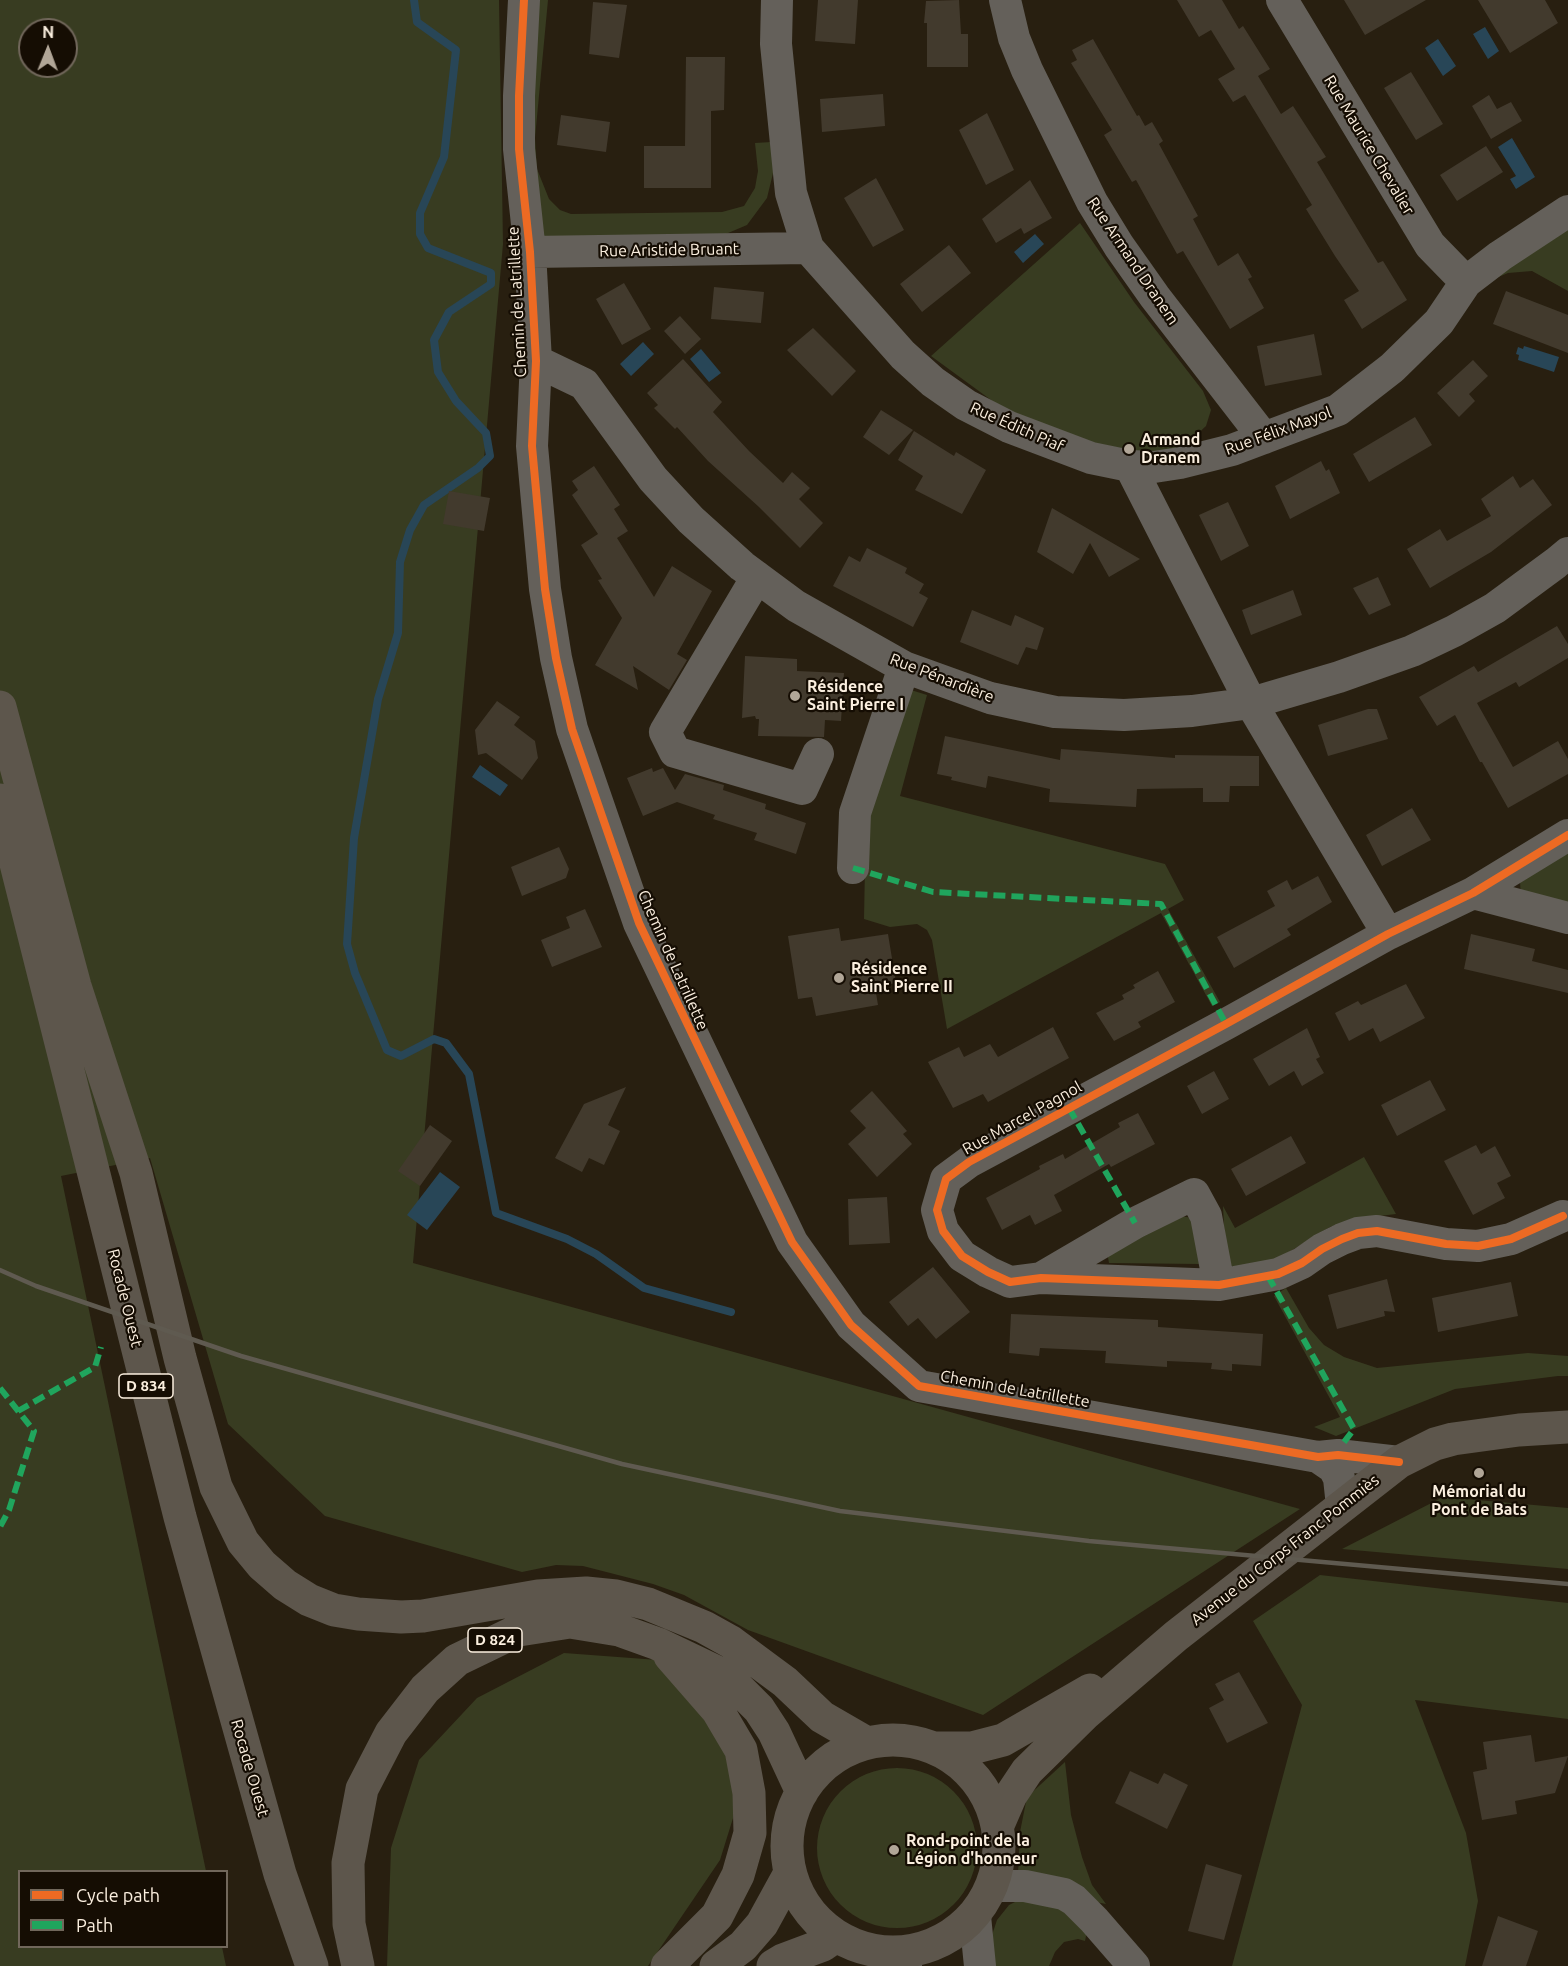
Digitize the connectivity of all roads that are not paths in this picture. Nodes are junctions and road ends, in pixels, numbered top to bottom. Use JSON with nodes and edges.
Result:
{"nodes":[{"id":1,"x":524,"y":0,"type":"edge"},
{"id":2,"x":777,"y":0,"type":"edge"},
{"id":3,"x":1005,"y":0,"type":"edge"},
{"id":4,"x":1282,"y":0,"type":"edge"},
{"id":5,"x":1568,"y":211,"type":"edge"},
{"id":6,"x":808,"y":248,"type":"junction"},
{"id":7,"x":530,"y":252,"type":"junction"},
{"id":8,"x":1466,"y":282,"type":"junction"},
{"id":9,"x":536,"y":361,"type":"junction"},
{"id":10,"x":1264,"y":438,"type":"junction"},
{"id":11,"x":1130,"y":466,"type":"junction"},
{"id":12,"x":1568,"y":553,"type":"edge"},
{"id":13,"x":757,"y":577,"type":"junction"},
{"id":14,"x":904,"y":667,"type":"junction"},
{"id":15,"x":1251,"y":703,"type":"junction"},
{"id":16,"x":0,"y":707,"type":"edge"},
{"id":17,"x":818,"y":754,"type":"dead end"},
{"id":18,"x":0,"y":800,"type":"edge"},
{"id":19,"x":1568,"y":835,"type":"edge"},
{"id":20,"x":853,"y":868,"type":"dead end"},
{"id":21,"x":1473,"y":893,"type":"junction"},
{"id":22,"x":1568,"y":918,"type":"edge"},
{"id":23,"x":1388,"y":934,"type":"junction"},
{"id":24,"x":1563,"y":1216,"type":"dead end"},
{"id":25,"x":1041,"y":1278,"type":"junction"},
{"id":26,"x":1219,"y":1285,"type":"junction"},
{"id":27,"x":1568,"y":1427,"type":"edge"},
{"id":28,"x":1318,"y":1457,"type":"junction"},
{"id":29,"x":1399,"y":1462,"type":"junction"},
{"id":30,"x":1342,"y":1506,"type":"junction"},
{"id":31,"x":1176,"y":1636,"type":"junction"},
{"id":32,"x":658,"y":1644,"type":"junction"},
{"id":33,"x":867,"y":1743,"type":"junction"},
{"id":34,"x":934,"y":1748,"type":"junction"},
{"id":35,"x":802,"y":1792,"type":"junction"},
{"id":36,"x":999,"y":1825,"type":"junction"},
{"id":37,"x":790,"y":1873,"type":"junction"},
{"id":38,"x":993,"y":1886,"type":"junction"},
{"id":39,"x":975,"y":1916,"type":"junction"},
{"id":40,"x":836,"y":1936,"type":"junction"},
{"id":41,"x":893,"y":1959,"type":"edge"},
{"id":42,"x":312,"y":1966,"type":"edge"},
{"id":43,"x":358,"y":1966,"type":"edge"},
{"id":44,"x":666,"y":1966,"type":"edge"},
{"id":45,"x":716,"y":1966,"type":"edge"},
{"id":46,"x":773,"y":1966,"type":"edge"},
{"id":47,"x":980,"y":1966,"type":"edge"},
{"id":48,"x":1134,"y":1966,"type":"edge"}],
"edges":[{"from":1,"to":7,"type":"street","name":"Chemin de Latrillette"},
{"from":2,"to":6,"type":"street","name":"Rue Édith Piaf"},
{"from":3,"to":10,"type":"street","name":"Rue Armand Dranem"},
{"from":4,"to":8,"type":"street","name":"Rue Maurice Chevalier"},
{"from":5,"to":8,"type":"street","name":"Rue Félix Mayol"},
{"from":6,"to":7,"type":"street","name":"Rue Aristide Bruant"},
{"from":6,"to":11,"type":"street","name":"Rue Édith Piaf"},
{"from":7,"to":9,"type":"street","name":"Chemin de Latrillette"},
{"from":8,"to":10,"type":"street","name":"Rue Félix Mayol"},
{"from":9,"to":13,"type":"street","name":"Rue Pénardière"},
{"from":9,"to":28,"type":"street","name":"Chemin de Latrillette"},
{"from":10,"to":11,"type":"street","name":"Rue Félix Mayol"},
{"from":11,"to":15,"type":"street"},
{"from":12,"to":15,"type":"street","name":"Rue Pénardière"},
{"from":13,"to":14,"type":"street","name":"Rue Pénardière"},
{"from":13,"to":17,"type":"street"},
{"from":14,"to":15,"type":"street","name":"Rue Pénardière"},
{"from":14,"to":20,"type":"street"},
{"from":15,"to":23,"type":"street"},
{"from":16,"to":33,"type":"main road"},
{"from":18,"to":42,"type":"main road","name":"Rocade Ouest","number":"D 834"},
{"from":19,"to":21,"type":"street","name":"Rue Marcel Pagnol"},
{"from":21,"to":22,"type":"street"},
{"from":21,"to":23,"type":"street","name":"Rue Marcel Pagnol"},
{"from":23,"to":25,"type":"street","name":"Rue Marcel Pagnol"},
{"from":24,"to":26,"type":"street"},
{"from":25,"to":26,"type":"street","name":"Rue Marcel Pagnol"},
{"from":25,"to":26,"type":"street","name":"Rue Marcel Pagnol"},
{"from":27,"to":29,"type":"main road","name":"Avenue du Corps Franc Pommiès"},
{"from":28,"to":29,"type":"street","name":"Chemin de Latrillette"},
{"from":28,"to":30,"type":"street"},
{"from":29,"to":30,"type":"main road","name":"Avenue du Corps Franc Pommiès"},
{"from":30,"to":31,"type":"main road","name":"Avenue du Corps Franc Pommiès"},
{"from":31,"to":34,"type":"main road","name":"Avenue du Corps Franc Pommiès"},
{"from":31,"to":36,"type":"main road","name":"Avenue du Corps Franc Pommiès"},
{"from":32,"to":35,"type":"main road","number":"D 824"},
{"from":32,"to":43,"type":"main road","number":"D 824"},
{"from":32,"to":44,"type":"main road","number":"D 824"},
{"from":33,"to":34,"type":"main road"},
{"from":33,"to":35,"type":"main road"},
{"from":34,"to":36,"type":"main road"},
{"from":35,"to":37,"type":"main road"},
{"from":36,"to":38,"type":"main road"},
{"from":37,"to":40,"type":"main road"},
{"from":37,"to":45,"type":"main road"},
{"from":38,"to":39,"type":"main road"},
{"from":38,"to":48,"type":"street"},
{"from":39,"to":41,"type":"main road"},
{"from":39,"to":47,"type":"street"},
{"from":40,"to":41,"type":"main road"},
{"from":40,"to":46,"type":"main road"}]}
